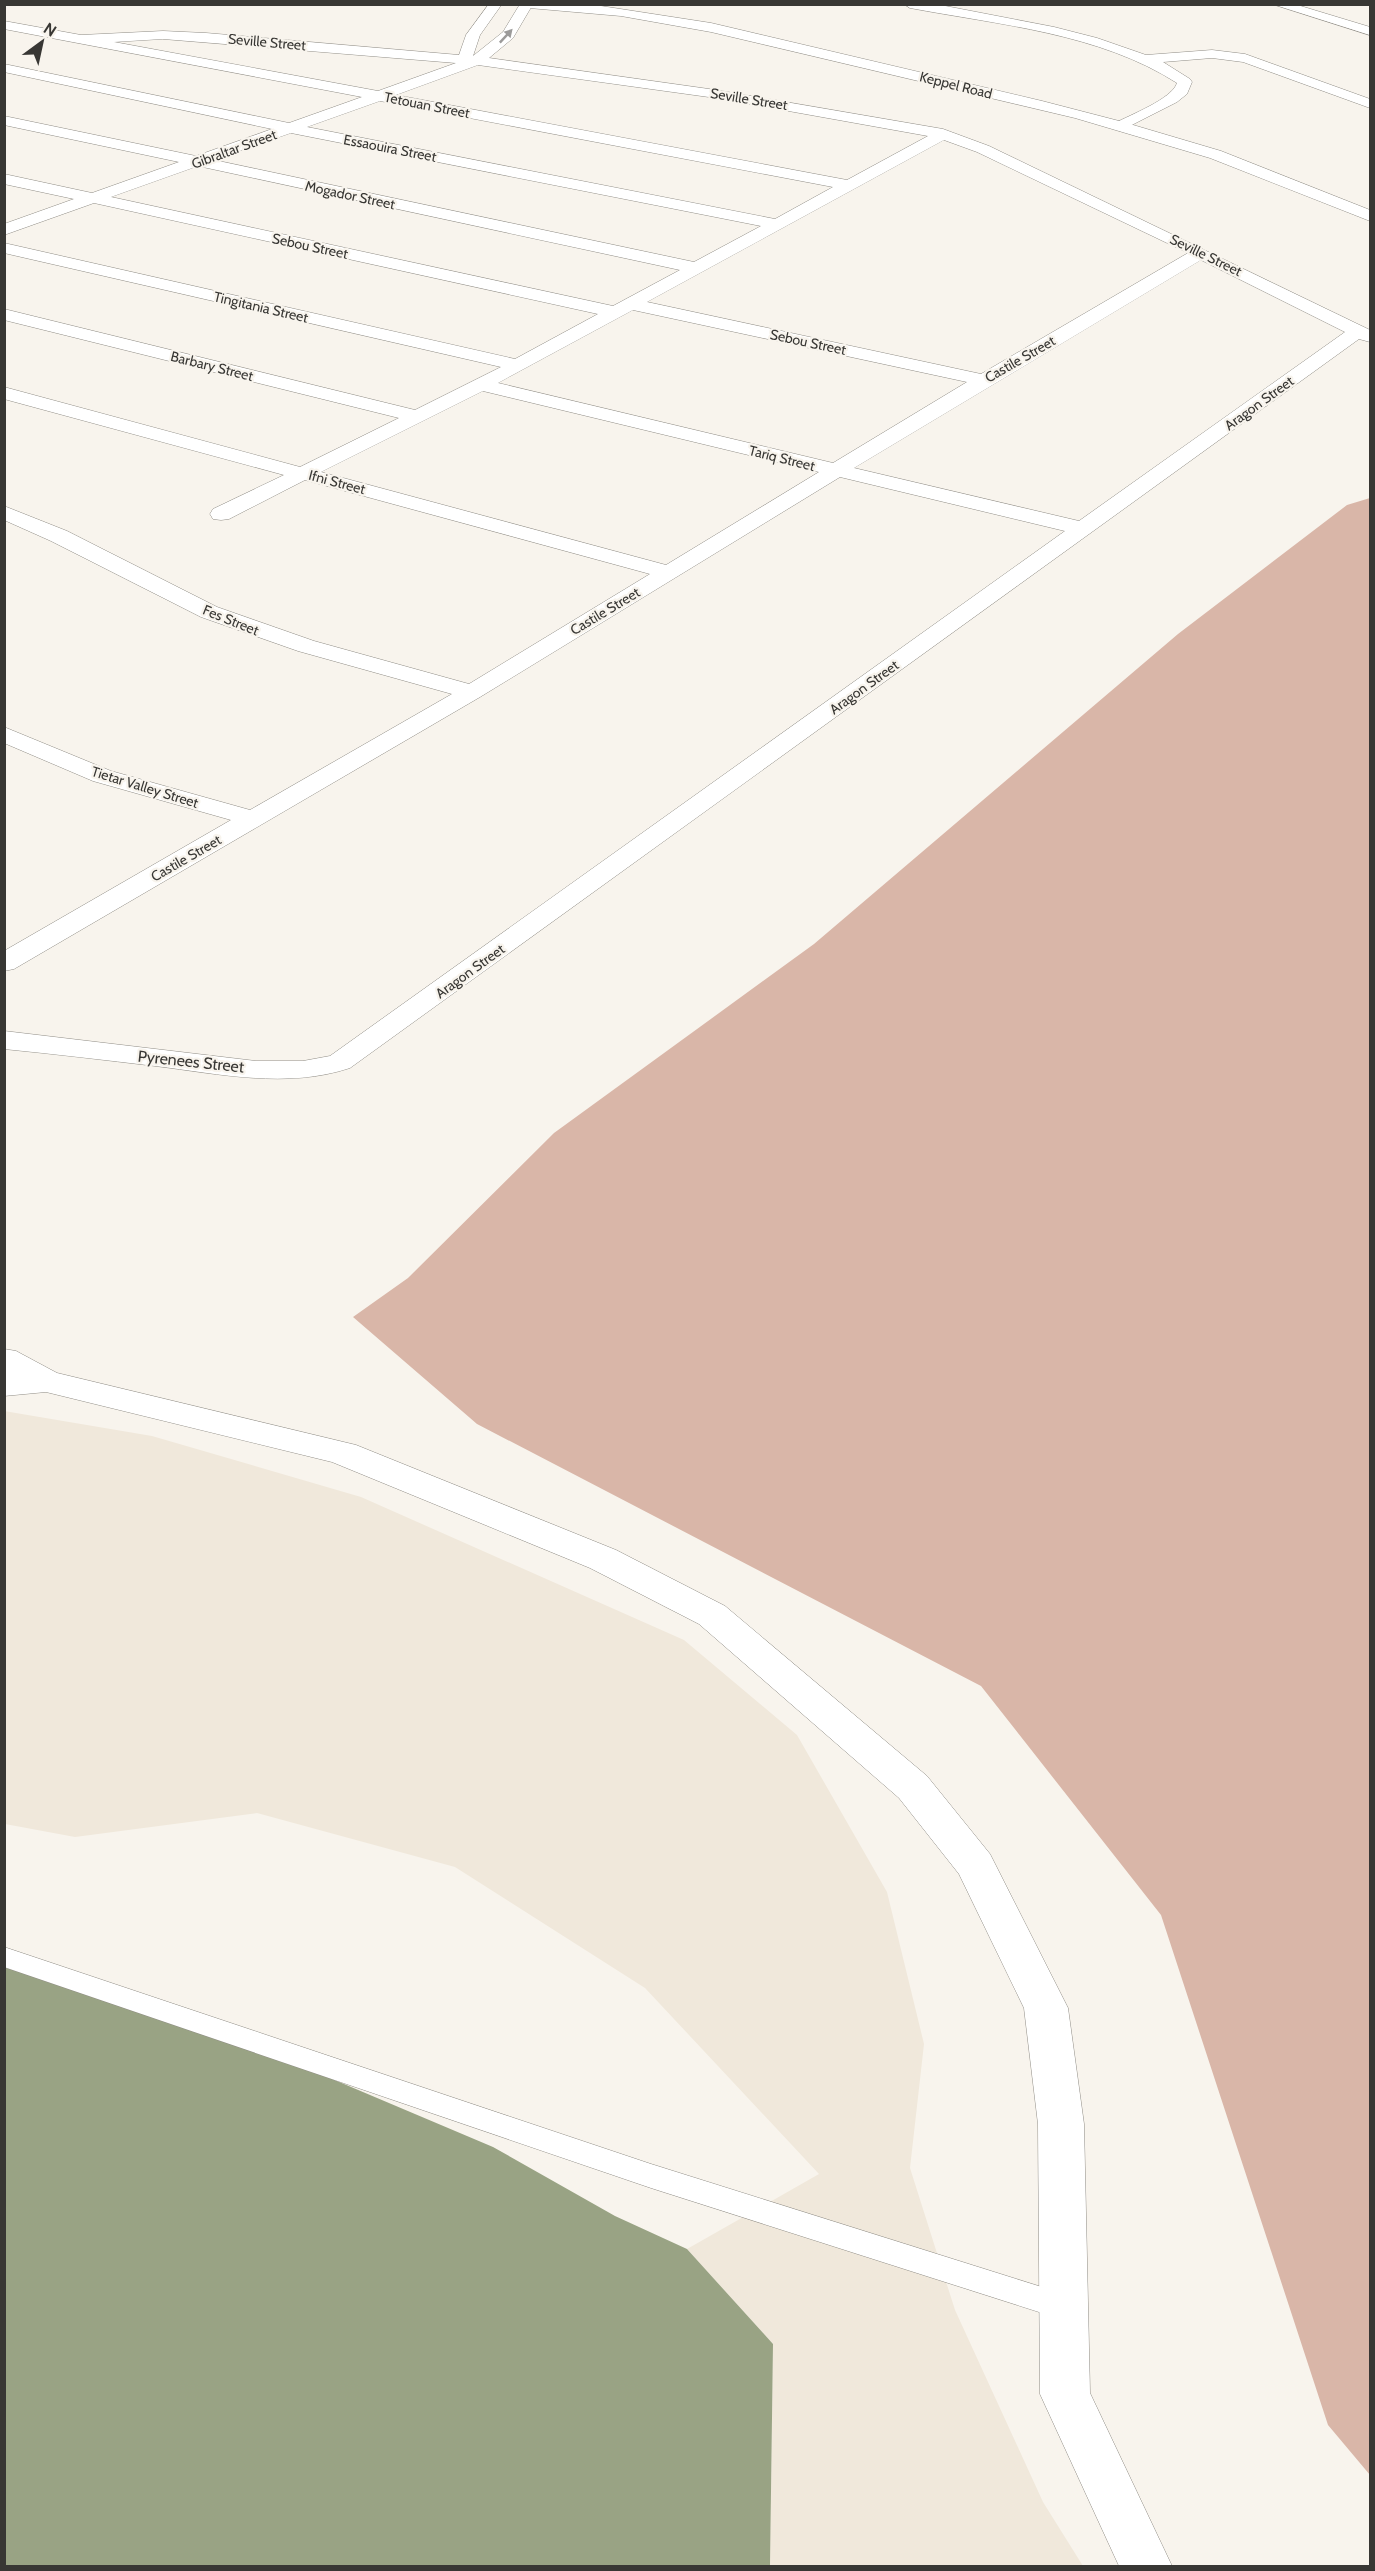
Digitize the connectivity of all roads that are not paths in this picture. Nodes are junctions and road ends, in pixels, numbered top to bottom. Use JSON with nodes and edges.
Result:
{"nodes":[{"id":1,"x":496,"y":4,"type":"edge"},
{"id":2,"x":528,"y":4,"type":"edge"},
{"id":3,"x":910,"y":4,"type":"edge"},
{"id":4,"x":1278,"y":4,"type":"edge"},
{"id":5,"x":550,"y":5,"type":"edge"},
{"id":6,"x":1042,"y":12,"type":"dead end"},
{"id":7,"x":4,"y":24,"type":"edge"},
{"id":8,"x":1371,"y":31,"type":"edge"},
{"id":9,"x":1068,"y":35,"type":"junction"},
{"id":10,"x":83,"y":39,"type":"junction"},
{"id":11,"x":1142,"y":59,"type":"junction"},
{"id":12,"x":468,"y":62,"type":"junction"},
{"id":13,"x":4,"y":68,"type":"edge"},
{"id":14,"x":380,"y":96,"type":"junction"},
{"id":15,"x":1371,"y":104,"type":"edge"},
{"id":16,"x":4,"y":120,"type":"edge"},
{"id":17,"x":1120,"y":126,"type":"junction"},
{"id":18,"x":290,"y":128,"type":"junction"},
{"id":19,"x":943,"y":135,"type":"junction"},
{"id":20,"x":196,"y":162,"type":"junction"},
{"id":21,"x":4,"y":179,"type":"edge"},
{"id":22,"x":849,"y":185,"type":"junction"},
{"id":23,"x":91,"y":199,"type":"junction"},
{"id":24,"x":1371,"y":216,"type":"edge"},
{"id":25,"x":776,"y":224,"type":"junction"},
{"id":26,"x":4,"y":230,"type":"edge"},
{"id":27,"x":4,"y":248,"type":"edge"},
{"id":28,"x":1201,"y":253,"type":"junction"},
{"id":29,"x":696,"y":268,"type":"junction"},
{"id":30,"x":623,"y":308,"type":"junction"},
{"id":31,"x":4,"y":314,"type":"edge"},
{"id":32,"x":1364,"y":334,"type":"edge"},
{"id":33,"x":519,"y":365,"type":"junction"},
{"id":34,"x":984,"y":380,"type":"junction"},
{"id":35,"x":481,"y":385,"type":"junction"},
{"id":36,"x":4,"y":393,"type":"edge"},
{"id":37,"x":419,"y":417,"type":"junction"},
{"id":38,"x":835,"y":471,"type":"junction"},
{"id":39,"x":305,"y":473,"type":"junction"},
{"id":40,"x":4,"y":512,"type":"edge"},
{"id":41,"x":221,"y":514,"type":"dead end"},
{"id":42,"x":1084,"y":529,"type":"junction"},
{"id":43,"x":668,"y":572,"type":"junction"},
{"id":44,"x":472,"y":692,"type":"junction"},
{"id":45,"x":4,"y":734,"type":"edge"},
{"id":46,"x":255,"y":819,"type":"junction"},
{"id":47,"x":4,"y":963,"type":"edge"},
{"id":48,"x":4,"y":1040,"type":"edge"},
{"id":49,"x":370,"y":1042,"type":"joint"},
{"id":50,"x":4,"y":1359,"type":"edge"},
{"id":51,"x":46,"y":1381,"type":"junction"},
{"id":52,"x":4,"y":1385,"type":"edge"},
{"id":53,"x":4,"y":1957,"type":"edge"},
{"id":54,"x":1064,"y":2307,"type":"junction"},
{"id":55,"x":1146,"y":2566,"type":"edge"}],
"edges":[{"from":1,"to":12,"type":"street"},
{"from":2,"to":5,"type":"street","name":"Keppel Road"},
{"from":12,"to":2,"type":"street","one_way":true},
{"from":3,"to":9,"type":"street"},
{"from":4,"to":8,"type":"street"},
{"from":5,"to":17,"type":"street","name":"Keppel Road"},
{"from":6,"to":9,"type":"street"},
{"from":7,"to":10,"type":"street","name":"Tetouan Street"},
{"from":9,"to":11,"type":"street"},
{"from":10,"to":12,"type":"street","name":"Seville Street"},
{"from":10,"to":14,"type":"street","name":"Tetouan Street"},
{"from":11,"to":15,"type":"street"},
{"from":11,"to":17,"type":"street"},
{"from":12,"to":14,"type":"street","name":"Gibraltar Street"},
{"from":12,"to":19,"type":"street","name":"Seville Street"},
{"from":13,"to":18,"type":"street","name":"Essaouira Street"},
{"from":14,"to":18,"type":"street","name":"Gibraltar Street"},
{"from":14,"to":22,"type":"street","name":"Tetouan Street"},
{"from":16,"to":20,"type":"street","name":"Mogador Street"},
{"from":17,"to":24,"type":"street","name":"Keppel Road"},
{"from":18,"to":20,"type":"street","name":"Gibraltar Street"},
{"from":18,"to":25,"type":"street","name":"Essaouira Street"},
{"from":19,"to":22,"type":"street"},
{"from":19,"to":28,"type":"street","name":"Seville Street"},
{"from":20,"to":23,"type":"street","name":"Gibraltar Street"},
{"from":20,"to":29,"type":"street","name":"Mogador Street"},
{"from":21,"to":23,"type":"street","name":"Sebou Street"},
{"from":22,"to":25,"type":"street"},
{"from":23,"to":26,"type":"street","name":"Gibraltar Street"},
{"from":23,"to":30,"type":"street","name":"Sebou Street"},
{"from":25,"to":29,"type":"street"},
{"from":27,"to":33,"type":"street","name":"Tingitania Street"},
{"from":28,"to":32,"type":"street","name":"Seville Street"},
{"from":28,"to":34,"type":"street","name":"Castile Street"},
{"from":29,"to":30,"type":"street"},
{"from":30,"to":33,"type":"street"},
{"from":30,"to":34,"type":"street","name":"Sebou Street"},
{"from":31,"to":37,"type":"street","name":"Barbary Street"},
{"from":32,"to":42,"type":"street","name":"Aragon Street"},
{"from":33,"to":35,"type":"street"},
{"from":34,"to":38,"type":"street","name":"Castile Street"},
{"from":35,"to":37,"type":"street"},
{"from":35,"to":38,"type":"street","name":"Tariq Street"},
{"from":36,"to":39,"type":"street","name":"Ifni Street"},
{"from":37,"to":39,"type":"street"},
{"from":38,"to":42,"type":"street","name":"Tariq Street"},
{"from":38,"to":43,"type":"street","name":"Castile Street"},
{"from":39,"to":41,"type":"street"},
{"from":39,"to":43,"type":"street","name":"Ifni Street"},
{"from":40,"to":44,"type":"street","name":"Fes Street"},
{"from":42,"to":49,"type":"street","name":"Aragon Street"},
{"from":43,"to":44,"type":"street","name":"Castile Street"},
{"from":44,"to":46,"type":"street","name":"Castile Street"},
{"from":45,"to":46,"type":"street","name":"Tietar Valley Street"},
{"from":46,"to":47,"type":"street","name":"Castile Street"},
{"from":48,"to":49,"type":"street","name":"Pyrenees Street"},
{"from":50,"to":51,"type":"street"},
{"from":51,"to":52,"type":"street"},
{"from":51,"to":54,"type":"street"},
{"from":53,"to":54,"type":"lane"},
{"from":54,"to":55,"type":"street"}]}
